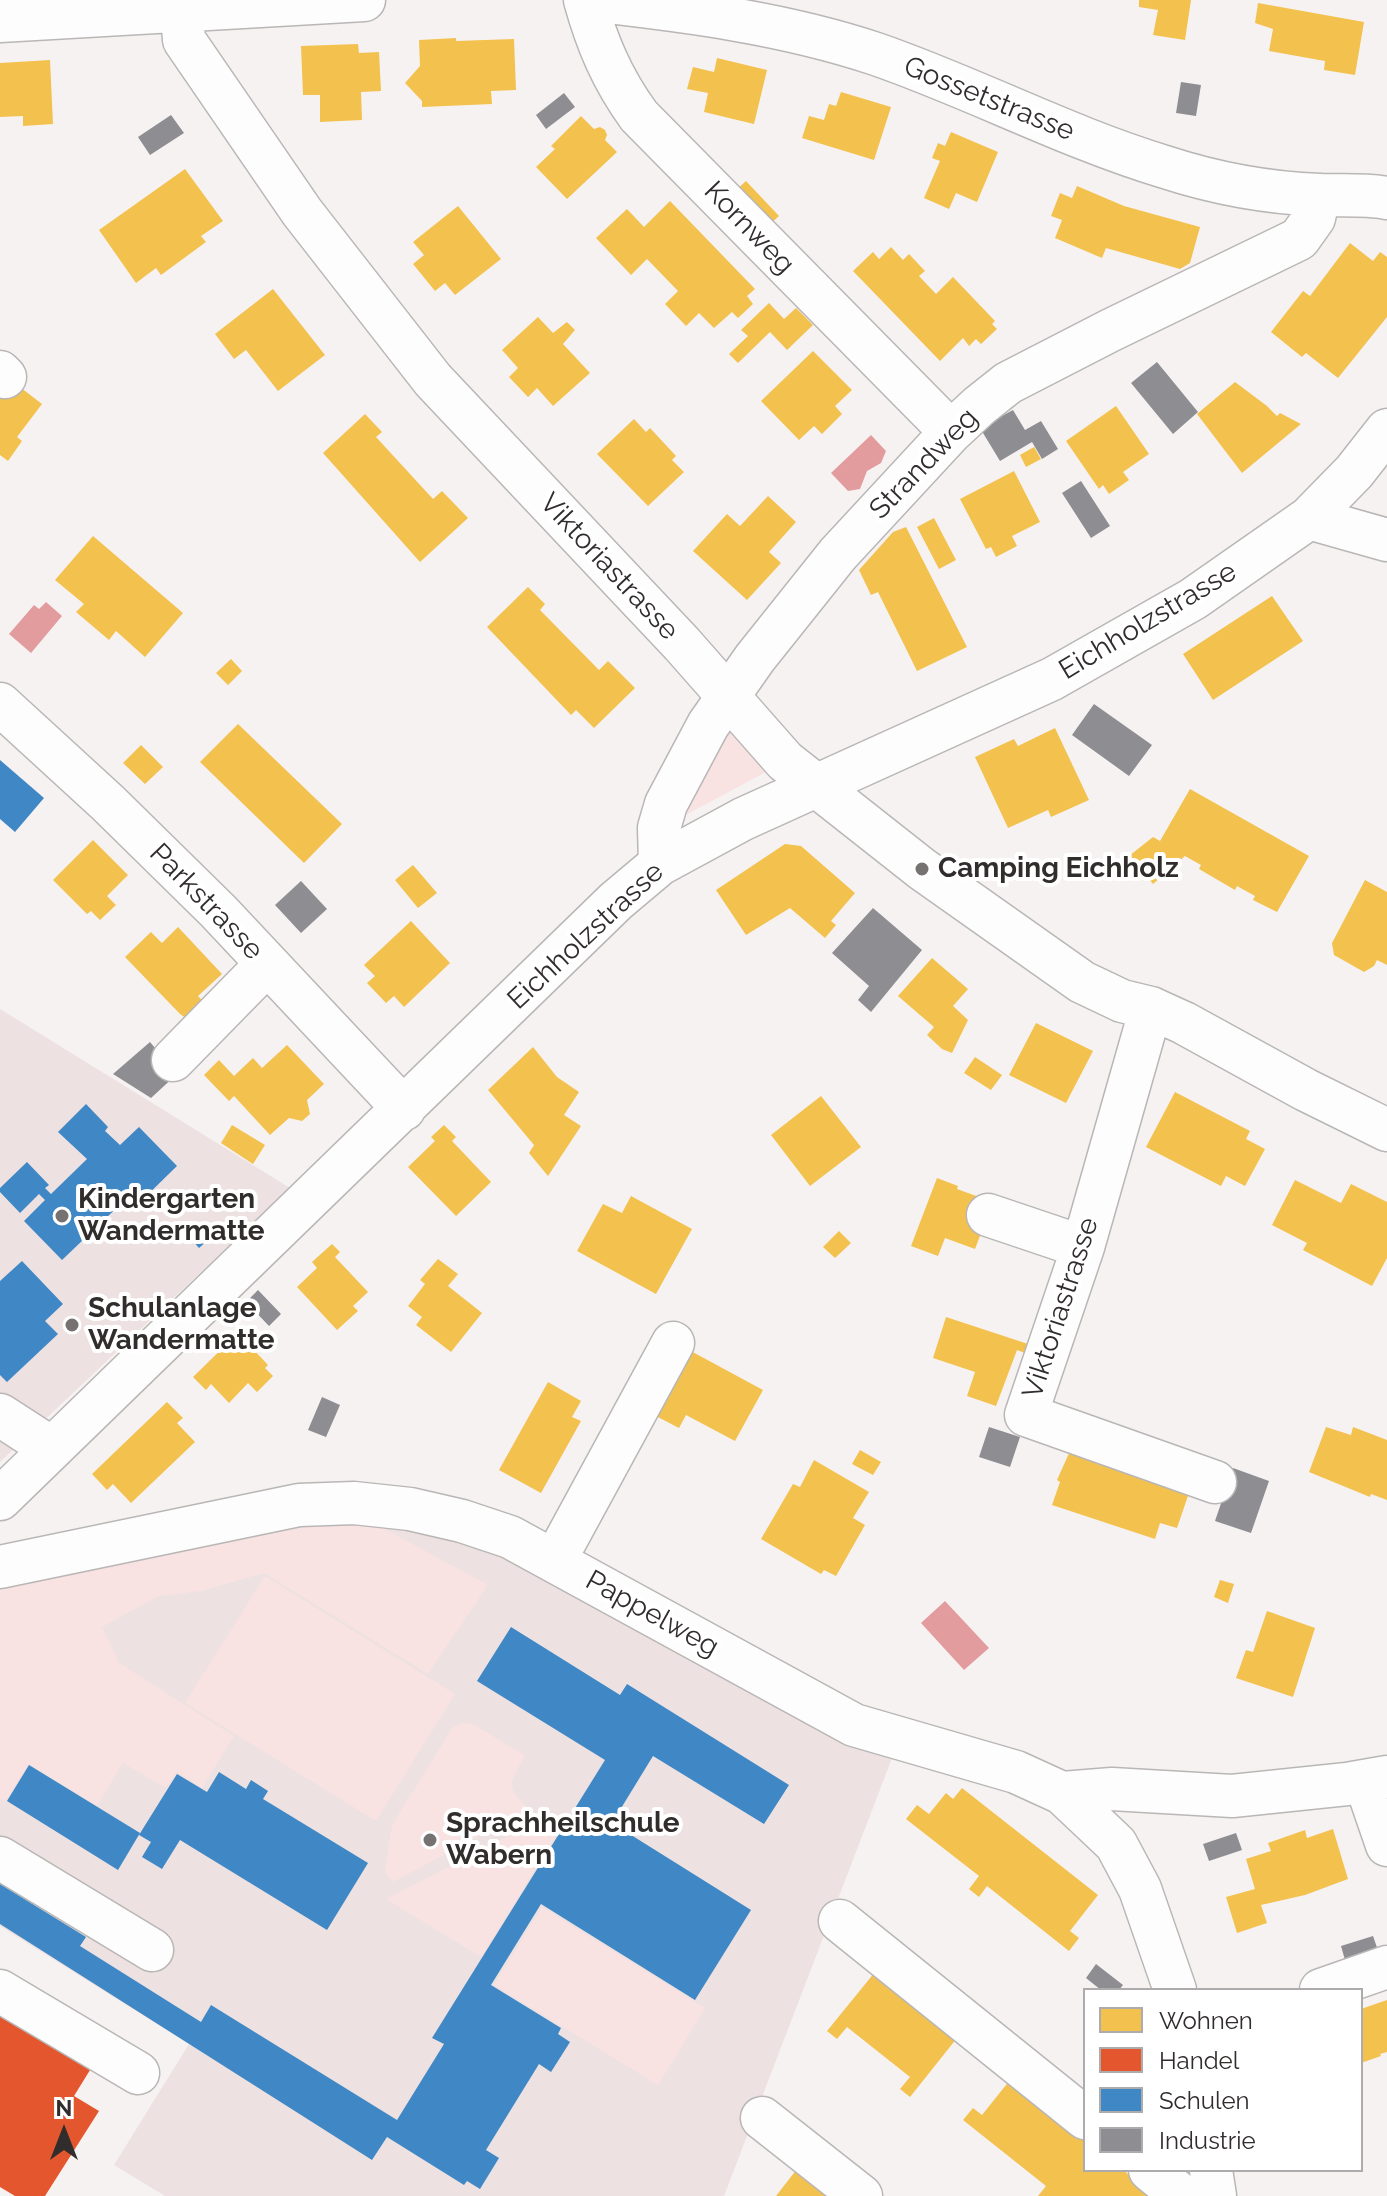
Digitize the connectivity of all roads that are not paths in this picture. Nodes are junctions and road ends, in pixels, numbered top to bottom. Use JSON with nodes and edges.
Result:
{"nodes":[{"id":1,"x":364,"y":0,"type":"edge"},
{"id":2,"x":588,"y":0,"type":"edge"},
{"id":3,"x":182,"y":11,"type":"junction"},
{"id":4,"x":0,"y":21,"type":"edge"},
{"id":5,"x":1319,"y":195,"type":"junction"},
{"id":6,"x":1387,"y":198,"type":"edge"},
{"id":7,"x":1387,"y":430,"type":"edge"},
{"id":8,"x":951,"y":432,"type":"junction"},
{"id":9,"x":1309,"y":518,"type":"junction"},
{"id":10,"x":1387,"y":540,"type":"edge"},
{"id":11,"x":729,"y":696,"type":"junction"},
{"id":12,"x":0,"y":704,"type":"edge"},
{"id":13,"x":819,"y":786,"type":"junction"},
{"id":14,"x":660,"y":864,"type":"junction"},
{"id":15,"x":267,"y":964,"type":"junction"},
{"id":16,"x":1151,"y":1008,"type":"junction"},
{"id":17,"x":173,"y":1060,"type":"dead end"},
{"id":18,"x":404,"y":1109,"type":"junction"},
{"id":19,"x":1387,"y":1130,"type":"edge"},
{"id":20,"x":988,"y":1215,"type":"dead end"},
{"id":21,"x":1083,"y":1247,"type":"junction"},
{"id":22,"x":673,"y":1343,"type":"dead end"},
{"id":23,"x":0,"y":1415,"type":"edge"},
{"id":24,"x":51,"y":1448,"type":"junction"},
{"id":25,"x":1215,"y":1482,"type":"dead end"},
{"id":26,"x":0,"y":1499,"type":"edge"},
{"id":27,"x":555,"y":1560,"type":"junction"},
{"id":28,"x":0,"y":1567,"type":"edge"},
{"id":29,"x":1376,"y":1779,"type":"edge"},
{"id":30,"x":1062,"y":1793,"type":"junction"},
{"id":31,"x":1387,"y":1845,"type":"edge"},
{"id":32,"x":0,"y":1858,"type":"edge"},
{"id":33,"x":840,"y":1921,"type":"dead end"},
{"id":34,"x":152,"y":1950,"type":"dead end"},
{"id":35,"x":1387,"y":1967,"type":"edge"},
{"id":36,"x":1174,"y":1988,"type":"edge"},
{"id":37,"x":1327,"y":1988,"type":"edge"},
{"id":38,"x":0,"y":1991,"type":"edge"},
{"id":39,"x":138,"y":2073,"type":"dead end"},
{"id":40,"x":1083,"y":2116,"type":"edge"},
{"id":41,"x":762,"y":2118,"type":"dead end"},
{"id":42,"x":1152,"y":2172,"type":"edge"},
{"id":43,"x":1211,"y":2172,"type":"edge"},
{"id":44,"x":861,"y":2196,"type":"edge"},
{"id":45,"x":1182,"y":2196,"type":"edge"},
{"id":46,"x":1215,"y":2196,"type":"edge"}],
"edges":[{"from":1,"to":3,"type":"street"},
{"from":2,"to":5,"type":"street","name":"Gossetstrasse"},
{"from":2,"to":8,"type":"street","name":"Kornweg"},
{"from":3,"to":4,"type":"street"},
{"from":3,"to":11,"type":"street","name":"Viktoriastrasse"},
{"from":5,"to":6,"type":"street","name":"Gossetstrasse"},
{"from":5,"to":8,"type":"street","name":"Strandweg"},
{"from":7,"to":9,"type":"street","name":"Eichholzstrasse"},
{"from":8,"to":11,"type":"street","name":"Strandweg"},
{"from":9,"to":10,"type":"street"},
{"from":9,"to":13,"type":"street","name":"Eichholzstrasse"},
{"from":11,"to":13,"type":"street","name":"Viktoriastrasse"},
{"from":11,"to":14,"type":"street","name":"Strandweg"},
{"from":12,"to":15,"type":"street","name":"Parkstrasse"},
{"from":13,"to":14,"type":"street","name":"Eichholzstrasse"},
{"from":13,"to":16,"type":"street","name":"Viktoriastrasse"},
{"from":14,"to":18,"type":"street","name":"Eichholzstrasse"},
{"from":15,"to":17,"type":"street"},
{"from":15,"to":18,"type":"street","name":"Parkstrasse"},
{"from":16,"to":19,"type":"street","name":"Viktoriastrasse"},
{"from":16,"to":21,"type":"street","name":"Viktoriastrasse"},
{"from":18,"to":24,"type":"street","name":"Eichholzstrasse"},
{"from":20,"to":21,"type":"street"},
{"from":21,"to":25,"type":"street","name":"Viktoriastrasse"},
{"from":22,"to":27,"type":"street"},
{"from":23,"to":24,"type":"street"},
{"from":24,"to":26,"type":"street","name":"Eichholzstrasse"},
{"from":27,"to":28,"type":"street","name":"Pappelweg"},
{"from":27,"to":30,"type":"street","name":"Pappelweg"},
{"from":29,"to":30,"type":"street"},
{"from":29,"to":31,"type":"street"},
{"from":30,"to":36,"type":"street","name":"Pappelweg"},
{"from":32,"to":34,"type":"street"},
{"from":33,"to":40,"type":"street"},
{"from":35,"to":37,"type":"street"},
{"from":38,"to":39,"type":"street"},
{"from":41,"to":44,"type":"street"},
{"from":42,"to":45,"type":"street"},
{"from":43,"to":46,"type":"street"}]}
